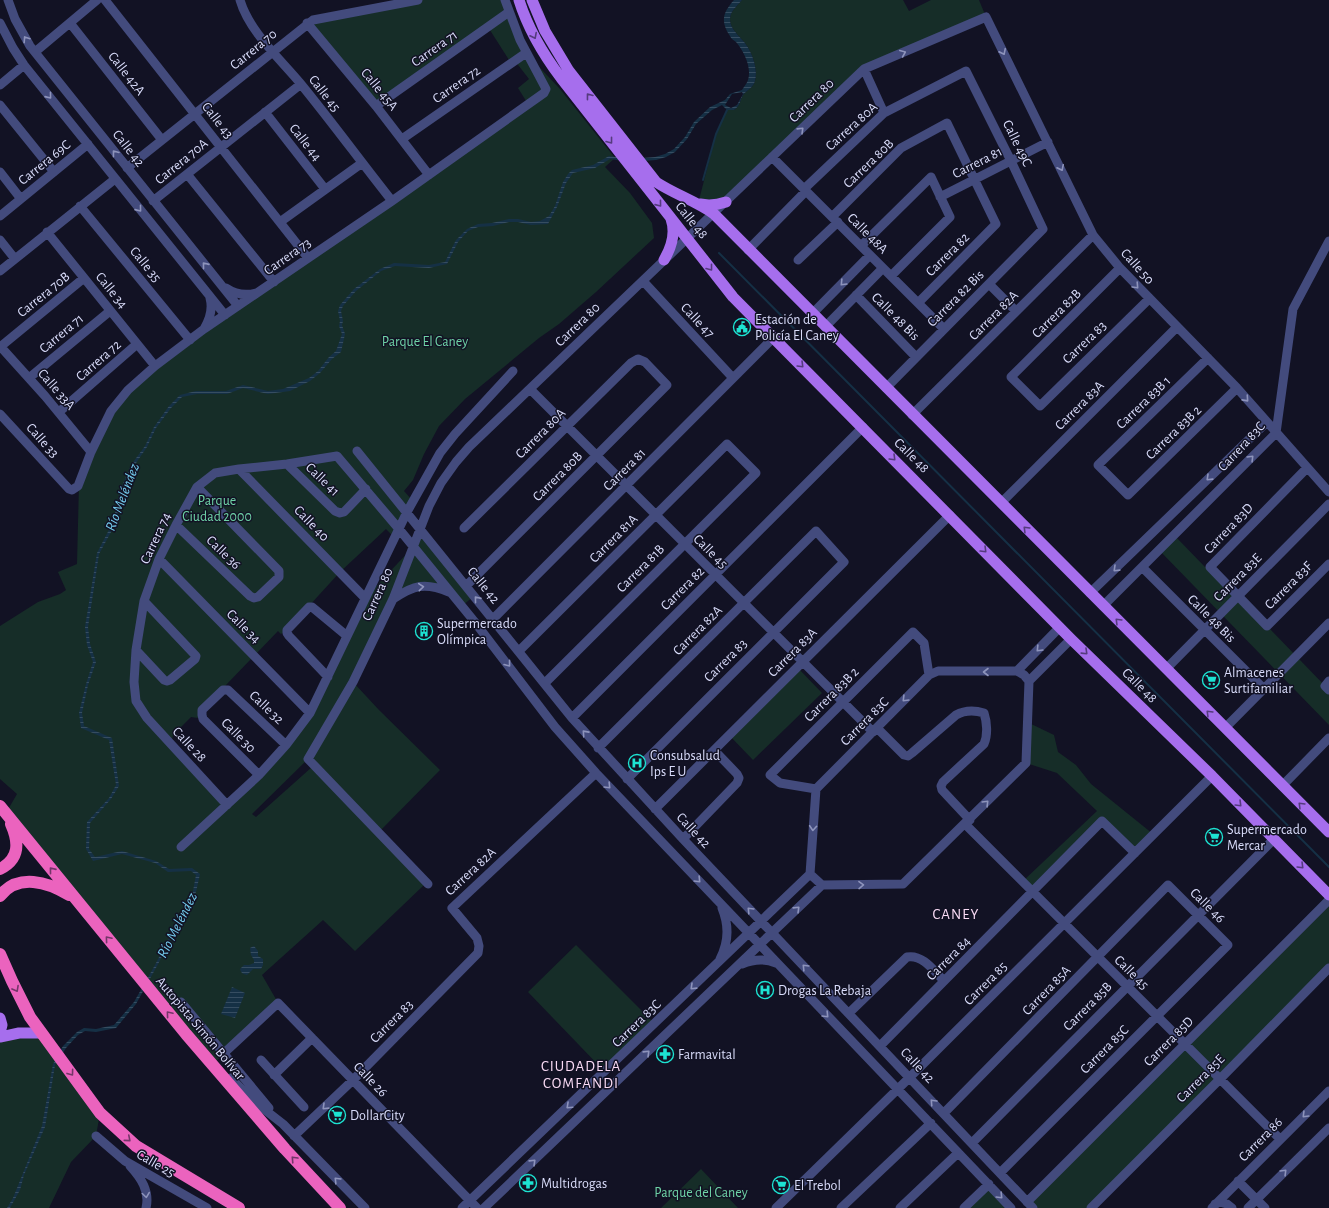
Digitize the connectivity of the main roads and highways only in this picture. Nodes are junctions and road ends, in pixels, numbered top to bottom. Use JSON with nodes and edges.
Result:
{"nodes":[{"id":1,"x":519,"y":0,"type":"edge"},
{"id":2,"x":532,"y":0,"type":"edge"},
{"id":3,"x":726,"y":202,"type":"road end"},
{"id":4,"x":698,"y":204,"type":"junction"},
{"id":5,"x":671,"y":218,"type":"junction"},
{"id":6,"x":664,"y":260,"type":"road end"},
{"id":7,"x":3,"y":809,"type":"edge"},
{"id":8,"x":1329,"y":832,"type":"edge"},
{"id":9,"x":0,"y":869,"type":"edge"},
{"id":10,"x":1329,"y":895,"type":"edge"},
{"id":11,"x":0,"y":896,"type":"edge"},
{"id":12,"x":77,"y":900,"type":"junction"},
{"id":13,"x":0,"y":954,"type":"edge"},
{"id":14,"x":0,"y":1018,"type":"edge"},
{"id":15,"x":0,"y":1033,"type":"edge"},
{"id":16,"x":0,"y":1037,"type":"edge"},
{"id":17,"x":44,"y":1037,"type":"junction"},
{"id":18,"x":239,"y":1208,"type":"edge"},
{"id":19,"x":340,"y":1208,"type":"edge"}],
"edges":[{"from":1,"to":5,"type":"main road","name":"Calle 48","one_way":true},
{"from":4,"to":2,"type":"main road","name":"Calle 48","one_way":true},
{"from":3,"to":4,"type":"main road"},
{"from":8,"to":4,"type":"main road","name":"Calle 48","one_way":true},
{"from":5,"to":6,"type":"main road"},
{"from":5,"to":10,"type":"main road","name":"Calle 48","one_way":true},
{"from":7,"to":9,"type":"highway"},
{"from":12,"to":7,"type":"highway","name":"Autopista Simón Bolívar","one_way":true},
{"from":11,"to":12,"type":"highway"},
{"from":19,"to":12,"type":"highway","name":"Autopista Simón Bolívar","one_way":true},
{"from":13,"to":17,"type":"highway","one_way":true},
{"from":14,"to":15,"type":"main road"},
{"from":16,"to":17,"type":"main road"},
{"from":17,"to":18,"type":"highway","one_way":true}]}
